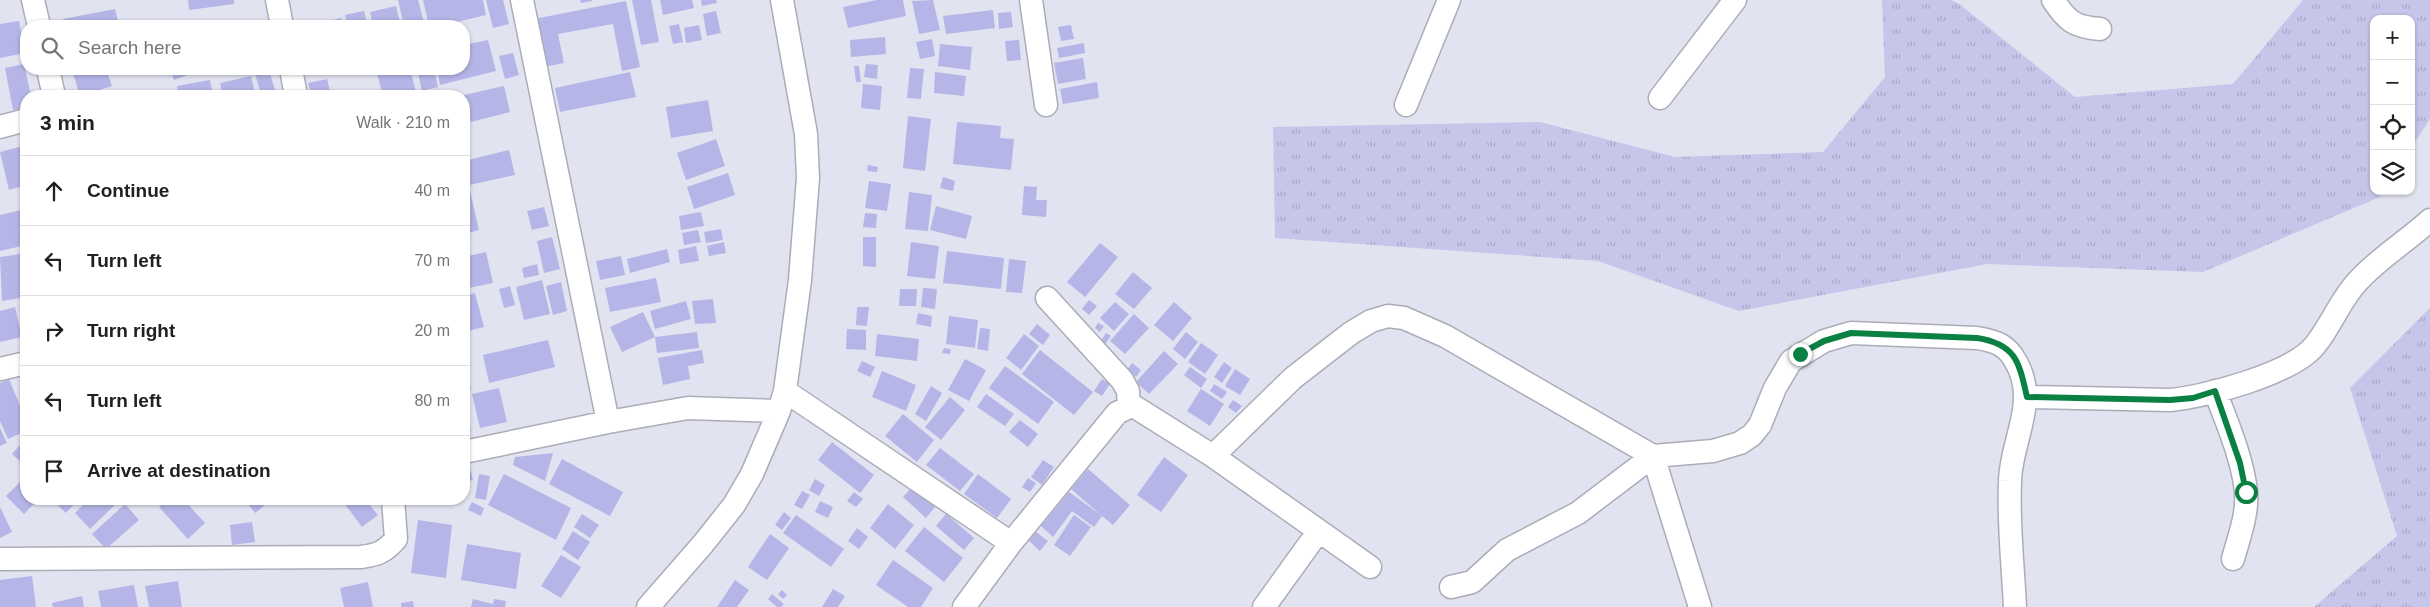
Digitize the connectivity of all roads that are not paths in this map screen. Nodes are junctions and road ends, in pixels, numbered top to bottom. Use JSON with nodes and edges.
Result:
{"nodes":[{"id":1,"x":33,"y":0,"type":"edge"},
{"id":2,"x":277,"y":0,"type":"edge"},
{"id":3,"x":522,"y":0,"type":"edge"},
{"id":4,"x":782,"y":0,"type":"edge"},
{"id":5,"x":1031,"y":0,"type":"edge"},
{"id":6,"x":1449,"y":0,"type":"edge"},
{"id":7,"x":1735,"y":0,"type":"edge"},
{"id":8,"x":2053,"y":0,"type":"edge"},
{"id":9,"x":38,"y":20,"type":"edge"},
{"id":10,"x":281,"y":20,"type":"edge"},
{"id":11,"x":2100,"y":28,"type":"dead end"},
{"id":12,"x":49,"y":75,"type":"edge"},
{"id":13,"x":292,"y":75,"type":"edge"},
{"id":14,"x":53,"y":90,"type":"edge"},
{"id":15,"x":295,"y":90,"type":"edge"},
{"id":16,"x":1660,"y":98,"type":"dead end"},
{"id":17,"x":1046,"y":105,"type":"dead end"},
{"id":18,"x":1406,"y":105,"type":"dead end"},
{"id":19,"x":20,"y":122,"type":"edge"},
{"id":20,"x":0,"y":127,"type":"edge"},
{"id":21,"x":2430,"y":220,"type":"edge"},
{"id":22,"x":1047,"y":298,"type":"dead end"},
{"id":23,"x":20,"y":364,"type":"edge"},
{"id":24,"x":0,"y":369,"type":"edge"},
{"id":25,"x":2215,"y":391,"type":"junction"},
{"id":26,"x":2027,"y":397,"type":"junction"},
{"id":27,"x":782,"y":401,"type":"junction"},
{"id":28,"x":1129,"y":407,"type":"junction"},
{"id":29,"x":608,"y":422,"type":"junction"},
{"id":30,"x":470,"y":451,"type":"edge"},
{"id":31,"x":1213,"y":456,"type":"junction"},
{"id":32,"x":1653,"y":456,"type":"junction"},
{"id":33,"x":393,"y":505,"type":"edge"},
{"id":34,"x":1318,"y":532,"type":"junction"},
{"id":35,"x":1011,"y":542,"type":"junction"},
{"id":36,"x":0,"y":559,"type":"edge"},
{"id":37,"x":2232,"y":559,"type":"dead end"},
{"id":38,"x":1370,"y":567,"type":"dead end"},
{"id":39,"x":1451,"y":587,"type":"dead end"},
{"id":40,"x":648,"y":607,"type":"edge"},
{"id":41,"x":964,"y":607,"type":"edge"},
{"id":42,"x":1264,"y":607,"type":"edge"},
{"id":43,"x":1700,"y":607,"type":"edge"},
{"id":44,"x":2016,"y":607,"type":"edge"}],
"edges":[{"from":1,"to":9,"type":"street"},
{"from":2,"to":10,"type":"street"},
{"from":3,"to":29,"type":"street"},
{"from":4,"to":27,"type":"street"},
{"from":5,"to":17,"type":"street"},
{"from":6,"to":18,"type":"street"},
{"from":7,"to":16,"type":"street"},
{"from":8,"to":11,"type":"street"},
{"from":12,"to":14,"type":"street"},
{"from":13,"to":15,"type":"street"},
{"from":19,"to":20,"type":"street"},
{"from":21,"to":25,"type":"street"},
{"from":22,"to":28,"type":"street"},
{"from":23,"to":24,"type":"street"},
{"from":25,"to":26,"type":"street"},
{"from":25,"to":37,"type":"street"},
{"from":26,"to":32,"type":"street"},
{"from":26,"to":44,"type":"street"},
{"from":27,"to":29,"type":"street"},
{"from":27,"to":35,"type":"street"},
{"from":27,"to":40,"type":"street"},
{"from":28,"to":31,"type":"street"},
{"from":28,"to":35,"type":"street"},
{"from":29,"to":30,"type":"street"},
{"from":31,"to":32,"type":"street"},
{"from":31,"to":34,"type":"street"},
{"from":32,"to":39,"type":"street"},
{"from":32,"to":43,"type":"street"},
{"from":33,"to":36,"type":"street"},
{"from":34,"to":38,"type":"street"},
{"from":34,"to":42,"type":"street"},
{"from":35,"to":41,"type":"street"}]}
